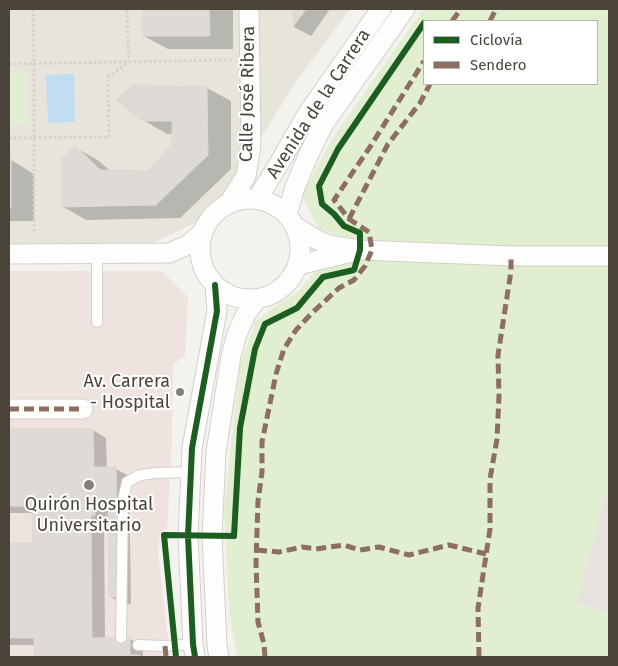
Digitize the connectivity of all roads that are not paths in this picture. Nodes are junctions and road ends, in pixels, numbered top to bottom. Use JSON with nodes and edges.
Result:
{"nodes":[{"id":1,"x":249,"y":9,"type":"edge"},
{"id":2,"x":381,"y":9,"type":"edge"},
{"id":3,"x":405,"y":9,"type":"edge"},
{"id":4,"x":257,"y":199,"type":"junction"},
{"id":5,"x":229,"y":204,"type":"junction"},
{"id":6,"x":292,"y":221,"type":"junction"},
{"id":7,"x":203,"y":232,"type":"junction"},
{"id":8,"x":360,"y":250,"type":"junction"},
{"id":9,"x":9,"y":254,"type":"edge"},
{"id":10,"x":97,"y":254,"type":"junction"},
{"id":11,"x":609,"y":256,"type":"edge"},
{"id":12,"x":298,"y":265,"type":"junction"},
{"id":13,"x":215,"y":285,"type":"junction"},
{"id":14,"x":257,"y":299,"type":"junction"},
{"id":15,"x":98,"y":322,"type":"dead end"},
{"id":16,"x":9,"y":409,"type":"edge"},
{"id":17,"x":83,"y":409,"type":"dead end"},
{"id":18,"x":191,"y":472,"type":"junction"},
{"id":19,"x":122,"y":638,"type":"dead end"},
{"id":20,"x":138,"y":645,"type":"dead end"},
{"id":21,"x":194,"y":651,"type":"edge"},
{"id":22,"x":219,"y":657,"type":"edge"}],
"edges":[{"from":1,"to":5,"type":"street","name":"Calle José Ribera"},
{"from":2,"to":4,"type":"street","name":"Avenida de la Carrera"},
{"from":3,"to":6,"type":"street","name":"Avenida de la Carrera"},
{"from":4,"to":5,"type":"street"},
{"from":4,"to":6,"type":"street"},
{"from":5,"to":7,"type":"street"},
{"from":6,"to":8,"type":"street"},
{"from":6,"to":12,"type":"street"},
{"from":7,"to":10,"type":"street"},
{"from":7,"to":13,"type":"street"},
{"from":8,"to":11,"type":"street"},
{"from":8,"to":12,"type":"street"},
{"from":9,"to":10,"type":"street"},
{"from":10,"to":15,"type":"lane"},
{"from":12,"to":14,"type":"street"},
{"from":13,"to":14,"type":"street"},
{"from":13,"to":18,"type":"street"},
{"from":14,"to":22,"type":"street"},
{"from":16,"to":17,"type":"street"},
{"from":18,"to":19,"type":"lane"},
{"from":18,"to":21,"type":"street"},
{"from":20,"to":21,"type":"lane"}]}
